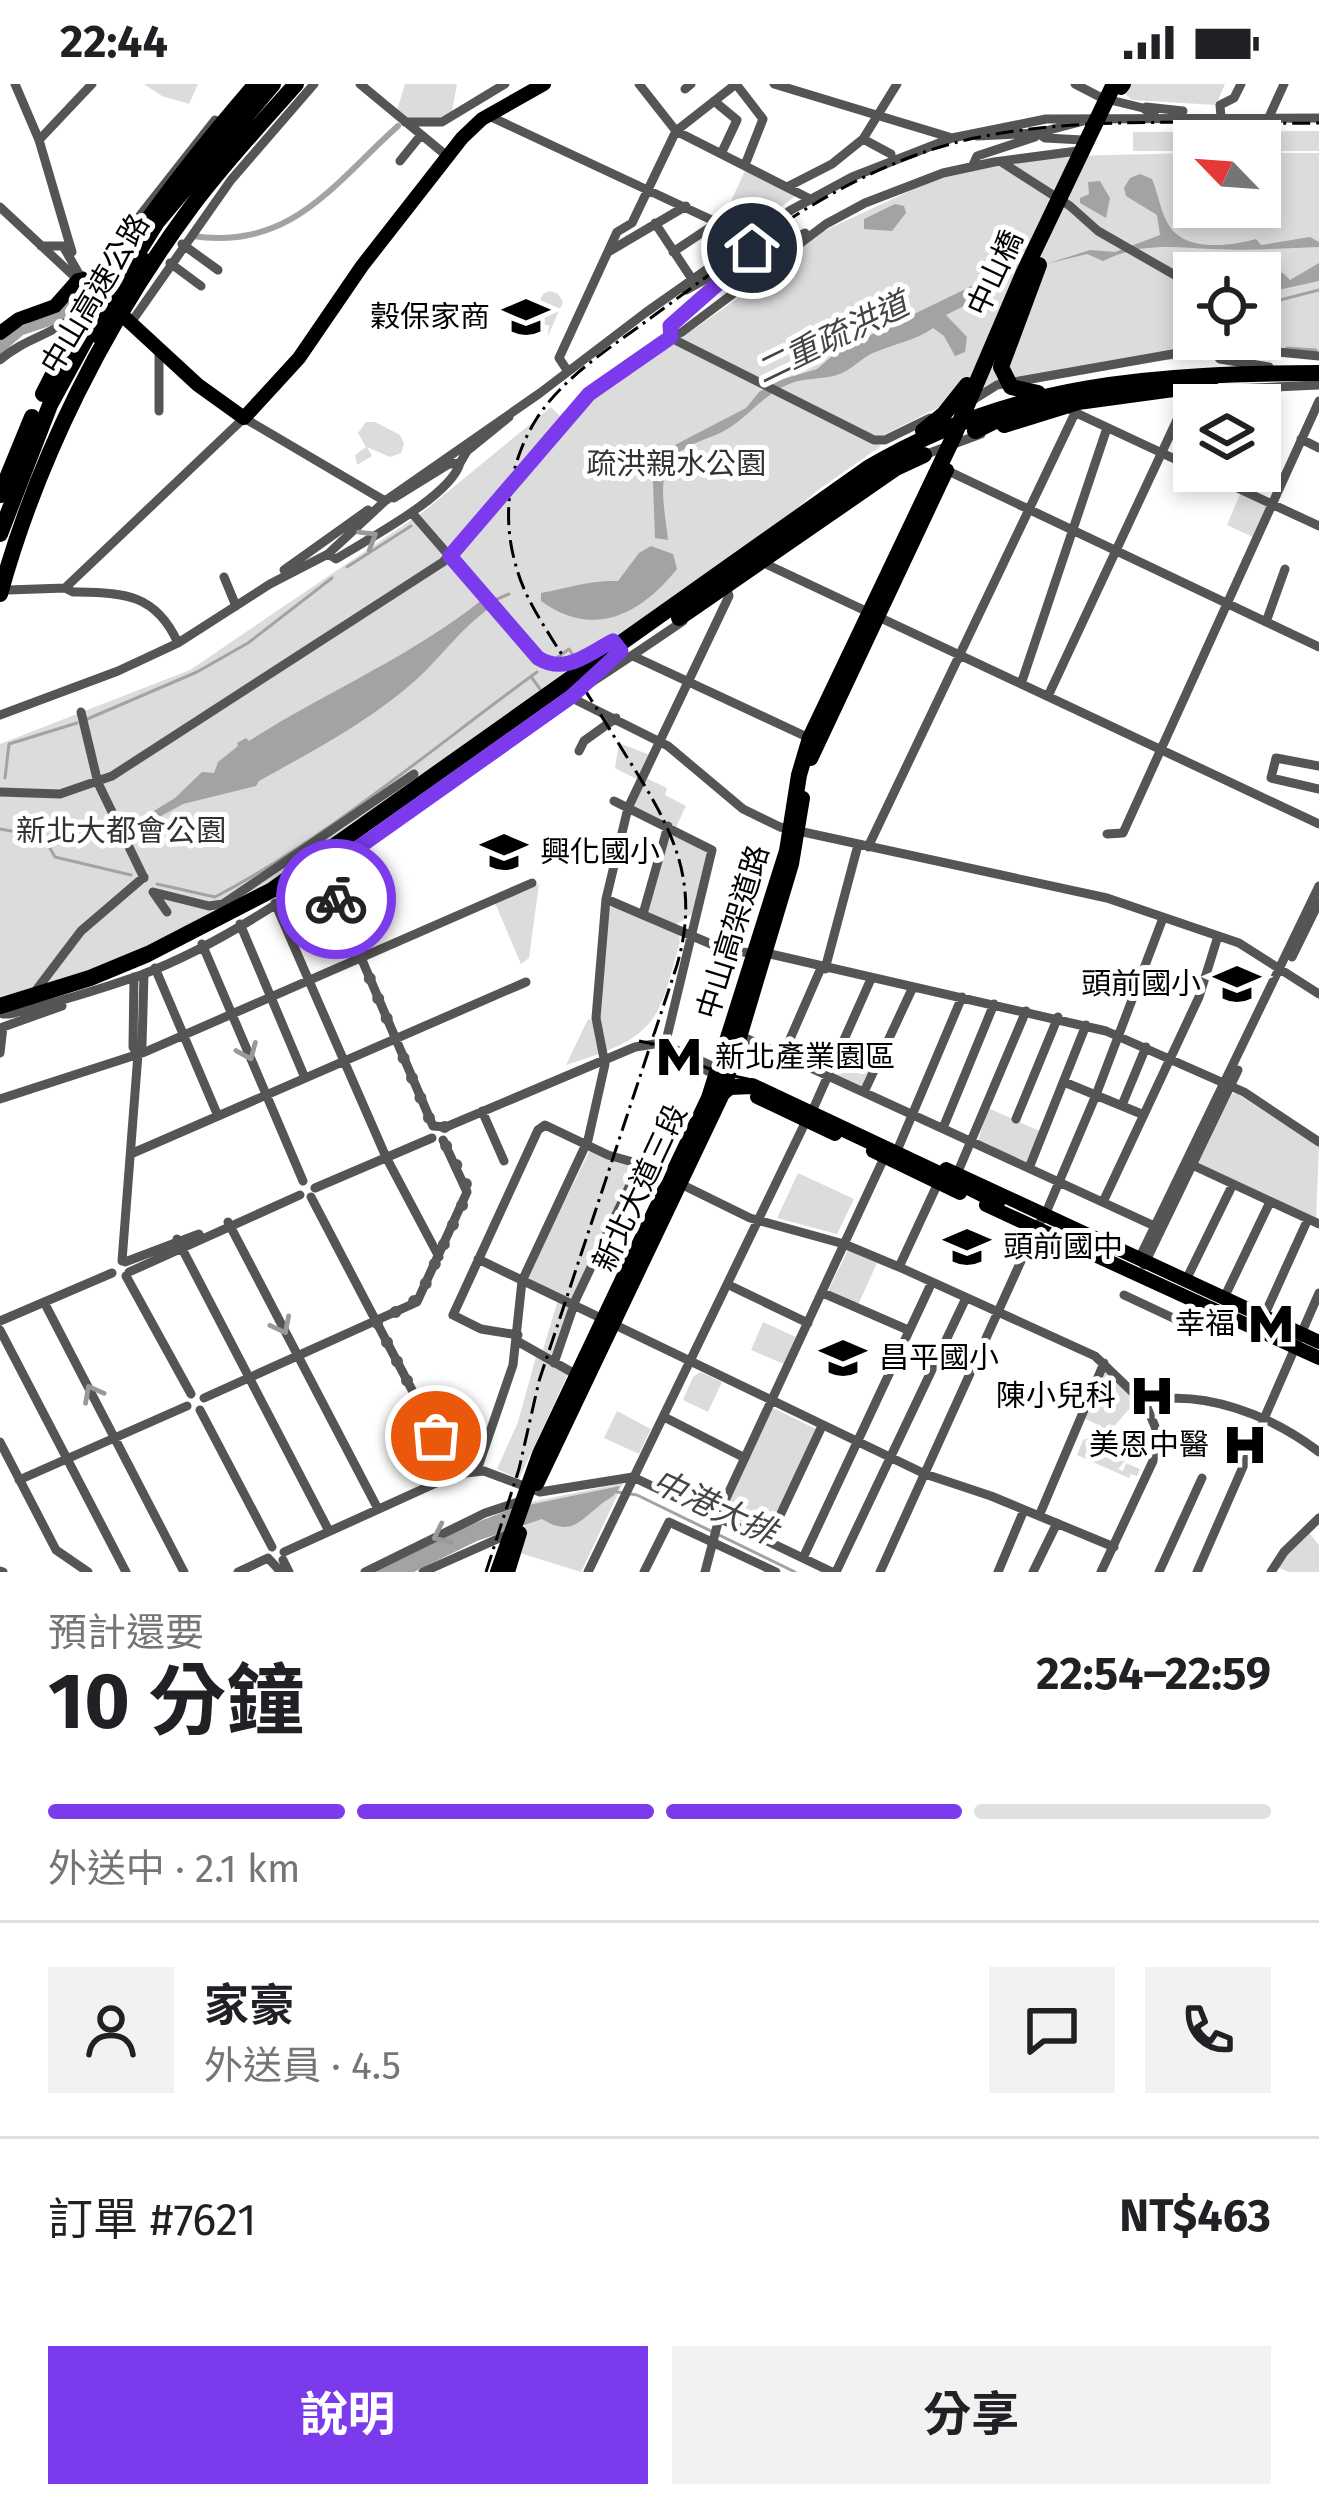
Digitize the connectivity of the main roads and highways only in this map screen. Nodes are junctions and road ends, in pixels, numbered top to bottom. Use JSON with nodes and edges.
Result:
{"nodes":[{"id":1,"x":256,"y":84,"type":"edge"},
{"id":2,"x":273,"y":84,"type":"edge"},
{"id":3,"x":285,"y":84,"type":"edge"},
{"id":4,"x":296,"y":84,"type":"edge"},
{"id":5,"x":544,"y":84,"type":"edge"},
{"id":6,"x":1109,"y":99,"type":"edge"},
{"id":7,"x":1058,"y":213,"type":"junction"},
{"id":8,"x":1024,"y":272,"type":"junction"},
{"id":9,"x":96,"y":293,"type":"junction"},
{"id":10,"x":0,"y":333,"type":"edge"},
{"id":11,"x":1209,"y":370,"type":"junction"},
{"id":12,"x":1319,"y":376,"type":"edge"},
{"id":13,"x":1004,"y":425,"type":"road end"},
{"id":14,"x":975,"y":431,"type":"road end"},
{"id":15,"x":955,"y":438,"type":"junction"},
{"id":16,"x":932,"y":460,"type":"junction"},
{"id":17,"x":0,"y":495,"type":"edge"},
{"id":18,"x":0,"y":534,"type":"edge"},
{"id":19,"x":0,"y":561,"type":"edge"},
{"id":20,"x":894,"y":573,"type":"junction"},
{"id":21,"x":700,"y":581,"type":"junction"},
{"id":22,"x":4,"y":592,"type":"edge"},
{"id":23,"x":875,"y":608,"type":"junction"},
{"id":24,"x":586,"y":674,"type":"junction"},
{"id":25,"x":463,"y":754,"type":"junction"},
{"id":26,"x":803,"y":797,"type":"junction"},
{"id":27,"x":793,"y":833,"type":"junction"},
{"id":28,"x":760,"y":953,"type":"junction"},
{"id":29,"x":0,"y":1010,"type":"edge"},
{"id":30,"x":721,"y":1074,"type":"junction"},
{"id":31,"x":810,"y":1117,"type":"junction"},
{"id":32,"x":693,"y":1133,"type":"junction"},
{"id":33,"x":878,"y":1155,"type":"junction"},
{"id":34,"x":961,"y":1184,"type":"junction"},
{"id":35,"x":1040,"y":1222,"type":"junction"},
{"id":36,"x":1139,"y":1267,"type":"junction"},
{"id":37,"x":607,"y":1321,"type":"junction"},
{"id":38,"x":1297,"y":1340,"type":"junction"},
{"id":39,"x":1319,"y":1350,"type":"edge"},
{"id":40,"x":526,"y":1495,"type":"junction"},
{"id":41,"x":515,"y":1531,"type":"joint"},
{"id":42,"x":502,"y":1572,"type":"edge"}],
"edges":[{"from":1,"to":17,"type":"highway"},
{"from":2,"to":9,"type":"highway","name":"中山高速公路"},
{"from":3,"to":9,"type":"highway","name":"中山高速公路"},
{"from":4,"to":22,"type":"highway"},
{"from":5,"to":9,"type":"main road"},
{"from":6,"to":7,"type":"highway","name":"中山橋"},
{"from":6,"to":8,"type":"highway","name":"中山橋"},
{"from":7,"to":11,"type":"highway"},
{"from":7,"to":15,"type":"highway","name":"中山橋"},
{"from":8,"to":15,"type":"highway","name":"中山橋"},
{"from":8,"to":21,"type":"highway"},
{"from":9,"to":10,"type":"main road"},
{"from":9,"to":18,"type":"highway","name":"中山高速公路"},
{"from":9,"to":19,"type":"highway","name":"中山高速公路"},
{"from":11,"to":12,"type":"highway"},
{"from":11,"to":14,"type":"highway"},
{"from":12,"to":13,"type":"highway"},
{"from":12,"to":24,"type":"highway"},
{"from":12,"to":25,"type":"highway"},
{"from":15,"to":20,"type":"highway","name":"中山高架道路"},
{"from":15,"to":23,"type":"highway"},
{"from":15,"to":27,"type":"highway","name":"中山高架道路"},
{"from":16,"to":21,"type":"highway"},
{"from":16,"to":23,"type":"main road"},
{"from":16,"to":24,"type":"highway"},
{"from":20,"to":26,"type":"highway"},
{"from":20,"to":42,"type":"highway","name":"中山高架道路"},
{"from":21,"to":25,"type":"highway"},
{"from":23,"to":26,"type":"main road"},
{"from":23,"to":27,"type":"main road"},
{"from":24,"to":29,"type":"highway"},
{"from":25,"to":29,"type":"highway"},
{"from":26,"to":27,"type":"main road"},
{"from":27,"to":28,"type":"main road"},
{"from":27,"to":30,"type":"highway"},
{"from":27,"to":32,"type":"highway","name":"中山高架道路"},
{"from":28,"to":30,"type":"main road"},
{"from":28,"to":30,"type":"main road"},
{"from":30,"to":31,"type":"main road"},
{"from":30,"to":34,"type":"main road"},
{"from":30,"to":37,"type":"main road","name":"新北大道三段"},
{"from":31,"to":33,"type":"main road"},
{"from":31,"to":34,"type":"main road"},
{"from":32,"to":34,"type":"highway"},
{"from":32,"to":42,"type":"highway","name":"中山高架道路"},
{"from":33,"to":34,"type":"main road"},
{"from":33,"to":34,"type":"main road"},
{"from":34,"to":35,"type":"main road"},
{"from":34,"to":35,"type":"main road"},
{"from":35,"to":36,"type":"main road"},
{"from":36,"to":38,"type":"main road"},
{"from":36,"to":38,"type":"main road"},
{"from":37,"to":40,"type":"main road","name":"新北大道三段"},
{"from":37,"to":40,"type":"main road","name":"新北大道三段"},
{"from":38,"to":39,"type":"main road"},
{"from":40,"to":41,"type":"main road"},
{"from":41,"to":42,"type":"highway"}]}
